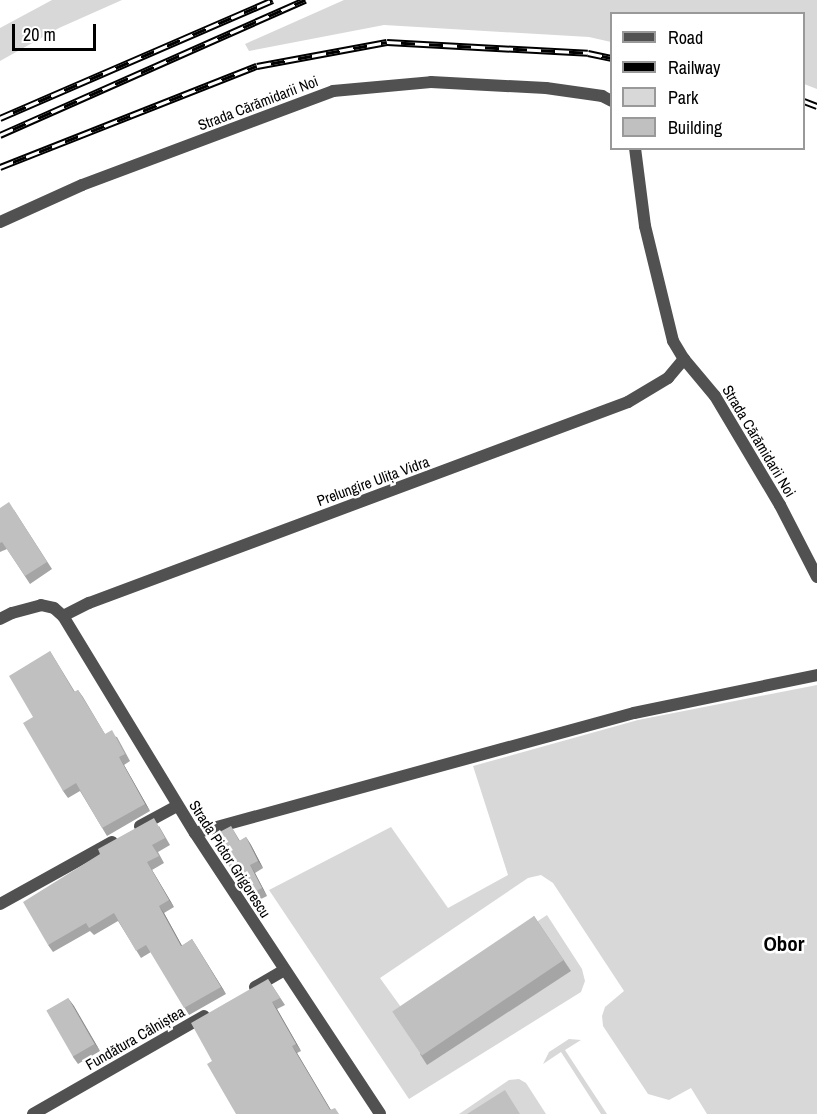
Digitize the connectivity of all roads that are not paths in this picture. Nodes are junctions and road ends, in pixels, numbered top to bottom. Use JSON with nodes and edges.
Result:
{"nodes":[{"id":1,"x":610,"y":99,"type":"edge"},
{"id":2,"x":635,"y":150,"type":"edge"},
{"id":3,"x":0,"y":222,"type":"edge"},
{"id":4,"x":684,"y":358,"type":"junction"},
{"id":5,"x":817,"y":577,"type":"edge"},
{"id":6,"x":63,"y":616,"type":"junction"},
{"id":7,"x":0,"y":619,"type":"edge"},
{"id":8,"x":817,"y":675,"type":"edge"},
{"id":9,"x":177,"y":806,"type":"junction"},
{"id":10,"x":195,"y":833,"type":"junction"},
{"id":11,"x":0,"y":904,"type":"edge"},
{"id":12,"x":284,"y":970,"type":"junction"},
{"id":13,"x":244,"y":993,"type":"edge"},
{"id":14,"x":213,"y":1011,"type":"edge"},
{"id":15,"x":33,"y":1114,"type":"edge"},
{"id":16,"x":380,"y":1114,"type":"edge"}],
"edges":[{"from":1,"to":3,"type":"street","name":"Strada Cărămidarii Noi"},
{"from":2,"to":4,"type":"street","name":"Strada Cărămidarii Noi"},
{"from":4,"to":5,"type":"street","name":"Strada Cărămidarii Noi"},
{"from":4,"to":6,"type":"street","name":"Prelungire Ulița Vidra"},
{"from":6,"to":7,"type":"street"},
{"from":6,"to":9,"type":"street","name":"Strada Pictor Grigorescu"},
{"from":8,"to":10,"type":"street"},
{"from":9,"to":10,"type":"street","name":"Strada Pictor Grigorescu"},
{"from":9,"to":11,"type":"street"},
{"from":10,"to":12,"type":"street","name":"Strada Pictor Grigorescu"},
{"from":12,"to":13,"type":"street"},
{"from":12,"to":16,"type":"street","name":"Strada Pictor Grigorescu"},
{"from":14,"to":15,"type":"street","name":"Fundătura Câlniștea"}]}
